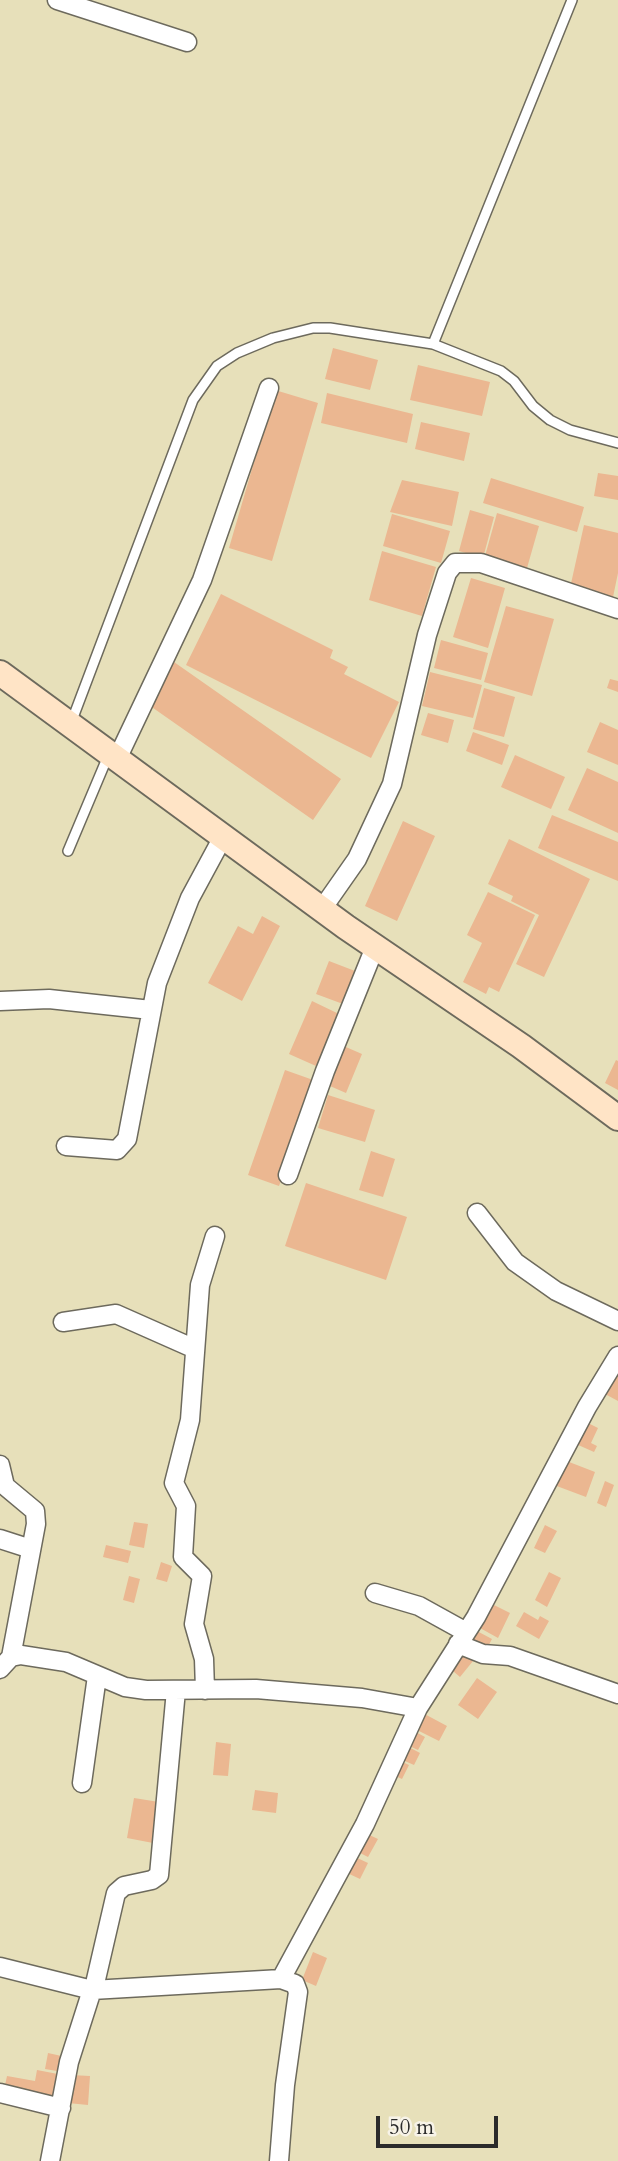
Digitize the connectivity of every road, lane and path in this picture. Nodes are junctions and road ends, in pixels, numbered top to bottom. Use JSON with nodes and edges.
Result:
{"nodes":[{"id":1,"x":57,"y":0,"type":"edge"},
{"id":2,"x":572,"y":0,"type":"edge"},
{"id":3,"x":187,"y":42,"type":"dead end"},
{"id":4,"x":433,"y":344,"type":"junction"},
{"id":5,"x":270,"y":388,"type":"dead end"},
{"id":6,"x":618,"y":443,"type":"edge"},
{"id":7,"x":618,"y":610,"type":"edge"},
{"id":8,"x":0,"y":673,"type":"edge"},
{"id":9,"x":70,"y":724,"type":"junction"},
{"id":10,"x":113,"y":756,"type":"junction"},
{"id":11,"x":224,"y":835,"type":"junction"},
{"id":12,"x":68,"y":851,"type":"dead end"},
{"id":13,"x":322,"y":909,"type":"junction"},
{"id":14,"x":375,"y":947,"type":"junction"},
{"id":15,"x":0,"y":1001,"type":"edge"},
{"id":16,"x":151,"y":1010,"type":"junction"},
{"id":17,"x":618,"y":1118,"type":"edge"},
{"id":18,"x":66,"y":1146,"type":"dead end"},
{"id":19,"x":288,"y":1175,"type":"dead end"},
{"id":20,"x":477,"y":1213,"type":"dead end"},
{"id":21,"x":215,"y":1236,"type":"dead end"},
{"id":22,"x":618,"y":1321,"type":"edge"},
{"id":23,"x":63,"y":1322,"type":"dead end"},
{"id":24,"x":195,"y":1349,"type":"junction"},
{"id":25,"x":618,"y":1356,"type":"edge"},
{"id":26,"x":0,"y":1465,"type":"edge"},
{"id":27,"x":0,"y":1539,"type":"edge"},
{"id":28,"x":31,"y":1549,"type":"junction"},
{"id":29,"x":375,"y":1593,"type":"dead end"},
{"id":30,"x":462,"y":1638,"type":"junction"},
{"id":31,"x":6,"y":1663,"type":"edge"},
{"id":32,"x":97,"y":1676,"type":"junction"},
{"id":33,"x":176,"y":1690,"type":"junction"},
{"id":34,"x":205,"y":1690,"type":"junction"},
{"id":35,"x":618,"y":1694,"type":"edge"},
{"id":36,"x":418,"y":1708,"type":"junction"},
{"id":37,"x":82,"y":1783,"type":"dead end"},
{"id":38,"x":0,"y":1967,"type":"edge"},
{"id":39,"x":281,"y":1979,"type":"junction"},
{"id":40,"x":93,"y":1989,"type":"junction"},
{"id":41,"x":0,"y":2093,"type":"edge"},
{"id":42,"x":61,"y":2108,"type":"junction"},
{"id":43,"x":50,"y":2161,"type":"edge"},
{"id":44,"x":279,"y":2161,"type":"edge"}],
"edges":[{"from":1,"to":3,"type":"street"},
{"from":2,"to":4,"type":"lane"},
{"from":4,"to":6,"type":"lane"},
{"from":4,"to":9,"type":"lane"},
{"from":5,"to":10,"type":"street"},
{"from":7,"to":13,"type":"street"},
{"from":8,"to":9,"type":"main road"},
{"from":9,"to":10,"type":"main road"},
{"from":10,"to":11,"type":"main road"},
{"from":10,"to":12,"type":"lane"},
{"from":11,"to":13,"type":"main road"},
{"from":11,"to":16,"type":"street"},
{"from":13,"to":14,"type":"main road"},
{"from":14,"to":17,"type":"main road"},
{"from":14,"to":19,"type":"street"},
{"from":15,"to":16,"type":"street"},
{"from":16,"to":18,"type":"street"},
{"from":20,"to":22,"type":"street"},
{"from":21,"to":24,"type":"street"},
{"from":23,"to":24,"type":"street"},
{"from":24,"to":34,"type":"street"},
{"from":25,"to":30,"type":"street"},
{"from":26,"to":28,"type":"street"},
{"from":27,"to":28,"type":"street"},
{"from":28,"to":31,"type":"street"},
{"from":29,"to":30,"type":"street"},
{"from":30,"to":35,"type":"street"},
{"from":30,"to":36,"type":"street"},
{"from":31,"to":32,"type":"street"},
{"from":32,"to":33,"type":"street"},
{"from":32,"to":37,"type":"street"},
{"from":33,"to":34,"type":"street"},
{"from":33,"to":40,"type":"street"},
{"from":34,"to":36,"type":"street"},
{"from":36,"to":39,"type":"street"},
{"from":38,"to":40,"type":"street"},
{"from":39,"to":40,"type":"street"},
{"from":39,"to":44,"type":"street"},
{"from":40,"to":42,"type":"street"},
{"from":41,"to":42,"type":"street"},
{"from":42,"to":43,"type":"street"}]}
